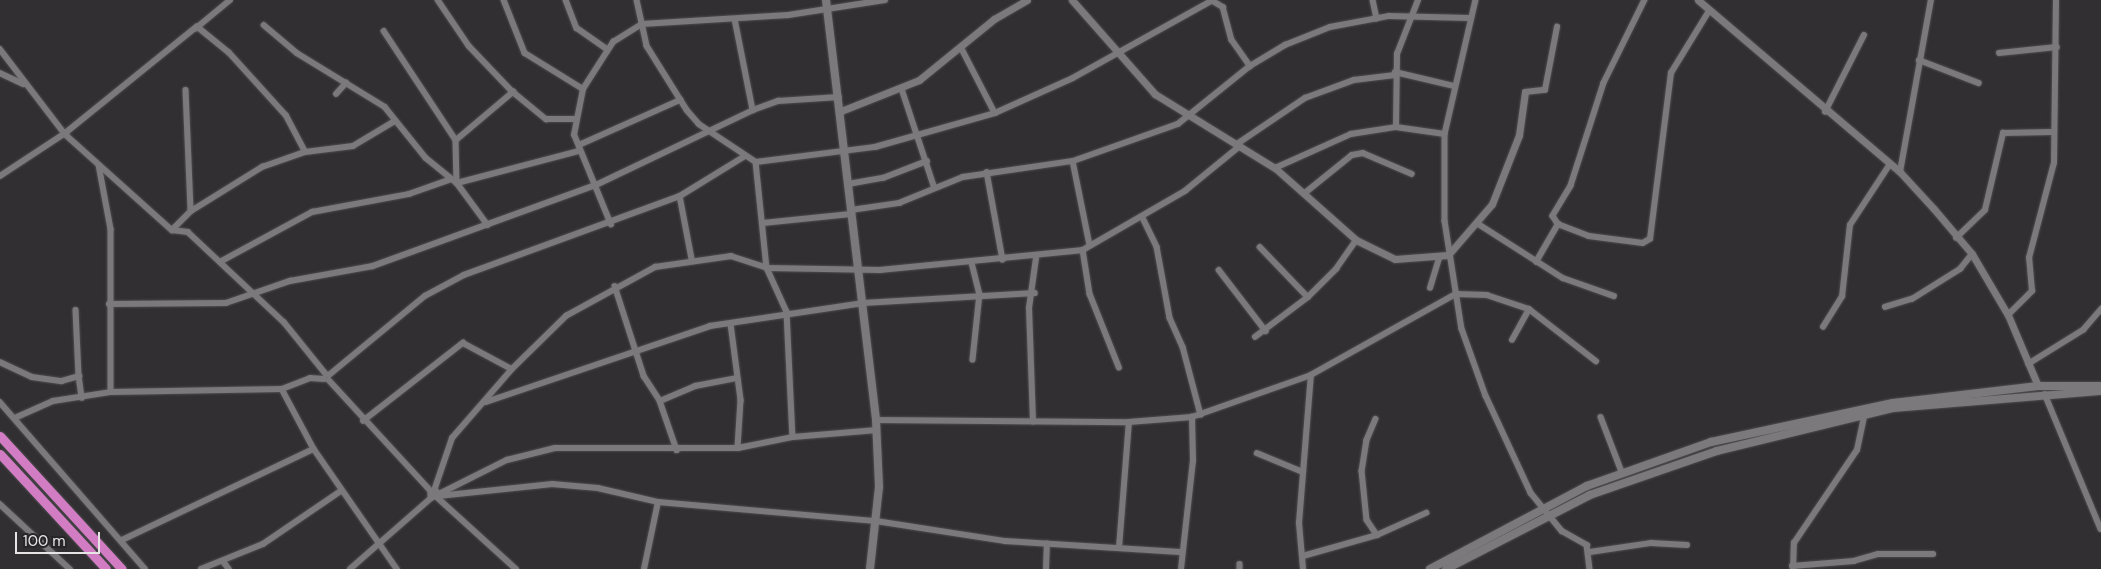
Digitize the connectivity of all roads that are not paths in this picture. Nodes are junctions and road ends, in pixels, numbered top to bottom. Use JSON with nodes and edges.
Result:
{"nodes":[{"id":1,"x":230,"y":0,"type":"edge"},
{"id":2,"x":438,"y":0,"type":"edge"},
{"id":3,"x":504,"y":0,"type":"edge"},
{"id":4,"x":566,"y":0,"type":"edge"},
{"id":5,"x":637,"y":0,"type":"edge"},
{"id":6,"x":885,"y":0,"type":"edge"},
{"id":7,"x":1027,"y":0,"type":"edge"},
{"id":8,"x":1072,"y":0,"type":"edge"},
{"id":9,"x":1213,"y":0,"type":"edge"},
{"id":10,"x":1373,"y":0,"type":"edge"},
{"id":11,"x":1418,"y":0,"type":"edge"},
{"id":12,"x":1476,"y":0,"type":"edge"},
{"id":13,"x":1645,"y":0,"type":"edge"},
{"id":14,"x":1698,"y":0,"type":"edge"},
{"id":15,"x":1931,"y":0,"type":"edge"},
{"id":16,"x":2056,"y":0,"type":"edge"},
{"id":17,"x":826,"y":3,"type":"edge"},
{"id":18,"x":1709,"y":11,"type":"junction"},
{"id":19,"x":1412,"y":16,"type":"junction"},
{"id":20,"x":1469,"y":18,"type":"junction"},
{"id":21,"x":734,"y":19,"type":"junction"},
{"id":22,"x":1377,"y":19,"type":"junction"},
{"id":23,"x":642,"y":24,"type":"junction"},
{"id":24,"x":264,"y":25,"type":"dead end"},
{"id":25,"x":197,"y":27,"type":"junction"},
{"id":26,"x":1557,"y":27,"type":"dead end"},
{"id":27,"x":384,"y":31,"type":"dead end"},
{"id":28,"x":1864,"y":36,"type":"dead end"},
{"id":29,"x":961,"y":47,"type":"junction"},
{"id":30,"x":2058,"y":47,"type":"junction"},
{"id":31,"x":0,"y":49,"type":"edge"},
{"id":32,"x":607,"y":49,"type":"junction"},
{"id":33,"x":2000,"y":53,"type":"dead end"},
{"id":34,"x":1117,"y":54,"type":"junction"},
{"id":35,"x":1919,"y":60,"type":"junction"},
{"id":36,"x":1250,"y":66,"type":"junction"},
{"id":37,"x":0,"y":73,"type":"edge"},
{"id":38,"x":1395,"y":74,"type":"junction"},
{"id":39,"x":346,"y":83,"type":"junction"},
{"id":40,"x":1979,"y":83,"type":"dead end"},
{"id":41,"x":24,"y":84,"type":"junction"},
{"id":42,"x":1454,"y":86,"type":"junction"},
{"id":43,"x":583,"y":89,"type":"junction"},
{"id":44,"x":902,"y":89,"type":"junction"},
{"id":45,"x":186,"y":90,"type":"dead end"},
{"id":46,"x":513,"y":92,"type":"junction"},
{"id":47,"x":1525,"y":92,"type":"joint"},
{"id":48,"x":336,"y":94,"type":"dead end"},
{"id":49,"x":839,"y":97,"type":"junction"},
{"id":50,"x":680,"y":100,"type":"junction"},
{"id":51,"x":753,"y":110,"type":"junction"},
{"id":52,"x":841,"y":111,"type":"junction"},
{"id":53,"x":1826,"y":112,"type":"junction"},
{"id":54,"x":995,"y":113,"type":"junction"},
{"id":55,"x":1193,"y":114,"type":"junction"},
{"id":56,"x":575,"y":119,"type":"junction"},
{"id":57,"x":395,"y":121,"type":"junction"},
{"id":58,"x":1396,"y":127,"type":"junction"},
{"id":59,"x":710,"y":132,"type":"junction"},
{"id":60,"x":2051,"y":132,"type":"junction"},
{"id":61,"x":65,"y":134,"type":"junction"},
{"id":62,"x":920,"y":134,"type":"junction"},
{"id":63,"x":1446,"y":134,"type":"junction"},
{"id":64,"x":456,"y":140,"type":"junction"},
{"id":65,"x":1238,"y":145,"type":"junction"},
{"id":66,"x":579,"y":148,"type":"junction"},
{"id":67,"x":305,"y":152,"type":"junction"},
{"id":68,"x":844,"y":153,"type":"junction"},
{"id":69,"x":745,"y":156,"type":"junction"},
{"id":70,"x":927,"y":161,"type":"junction"},
{"id":71,"x":1074,"y":161,"type":"junction"},
{"id":72,"x":756,"y":162,"type":"junction"},
{"id":73,"x":99,"y":164,"type":"junction"},
{"id":74,"x":1890,"y":164,"type":"junction"},
{"id":75,"x":1275,"y":168,"type":"junction"},
{"id":76,"x":986,"y":172,"type":"junction"},
{"id":77,"x":1900,"y":172,"type":"junction"},
{"id":78,"x":0,"y":174,"type":"edge"},
{"id":79,"x":1412,"y":174,"type":"dead end"},
{"id":80,"x":449,"y":180,"type":"junction"},
{"id":81,"x":457,"y":183,"type":"junction"},
{"id":82,"x":848,"y":184,"type":"junction"},
{"id":83,"x":596,"y":185,"type":"junction"},
{"id":84,"x":934,"y":186,"type":"junction"},
{"id":85,"x":1304,"y":193,"type":"junction"},
{"id":86,"x":680,"y":196,"type":"junction"},
{"id":87,"x":191,"y":212,"type":"junction"},
{"id":88,"x":851,"y":212,"type":"junction"},
{"id":89,"x":1143,"y":218,"type":"junction"},
{"id":90,"x":763,"y":223,"type":"junction"},
{"id":91,"x":1477,"y":223,"type":"junction"},
{"id":92,"x":1558,"y":224,"type":"junction"},
{"id":93,"x":488,"y":225,"type":"junction"},
{"id":94,"x":611,"y":225,"type":"junction"},
{"id":95,"x":172,"y":230,"type":"junction"},
{"id":96,"x":1956,"y":238,"type":"junction"},
{"id":97,"x":1356,"y":240,"type":"junction"},
{"id":98,"x":1090,"y":245,"type":"junction"},
{"id":99,"x":1260,"y":247,"type":"dead end"},
{"id":100,"x":1083,"y":250,"type":"junction"},
{"id":101,"x":1972,"y":254,"type":"junction"},
{"id":102,"x":1448,"y":255,"type":"junction"},
{"id":103,"x":1036,"y":258,"type":"junction"},
{"id":104,"x":1438,"y":258,"type":"junction"},
{"id":105,"x":692,"y":259,"type":"junction"},
{"id":106,"x":1003,"y":260,"type":"junction"},
{"id":107,"x":220,"y":262,"type":"junction"},
{"id":108,"x":972,"y":262,"type":"junction"},
{"id":109,"x":1536,"y":262,"type":"junction"},
{"id":110,"x":767,"y":268,"type":"junction"},
{"id":111,"x":1219,"y":270,"type":"dead end"},
{"id":112,"x":858,"y":271,"type":"junction"},
{"id":113,"x":615,"y":286,"type":"junction"},
{"id":114,"x":1430,"y":288,"type":"dead end"},
{"id":115,"x":1035,"y":293,"type":"junction"},
{"id":116,"x":980,"y":294,"type":"junction"},
{"id":117,"x":1456,"y":294,"type":"junction"},
{"id":118,"x":252,"y":295,"type":"junction"},
{"id":119,"x":1614,"y":296,"type":"dead end"},
{"id":120,"x":1308,"y":297,"type":"junction"},
{"id":121,"x":863,"y":303,"type":"junction"},
{"id":122,"x":109,"y":304,"type":"junction"},
{"id":123,"x":1885,"y":307,"type":"dead end"},
{"id":124,"x":1529,"y":309,"type":"junction"},
{"id":125,"x":2101,"y":309,"type":"edge"},
{"id":126,"x":76,"y":310,"type":"dead end"},
{"id":127,"x":787,"y":312,"type":"junction"},
{"id":128,"x":2008,"y":315,"type":"junction"},
{"id":129,"x":731,"y":324,"type":"junction"},
{"id":130,"x":1823,"y":327,"type":"dead end"},
{"id":131,"x":1266,"y":331,"type":"junction"},
{"id":132,"x":1254,"y":337,"type":"dead end"},
{"id":133,"x":1512,"y":340,"type":"dead end"},
{"id":134,"x":638,"y":350,"type":"junction"},
{"id":135,"x":973,"y":360,"type":"dead end"},
{"id":136,"x":1596,"y":361,"type":"dead end"},
{"id":137,"x":0,"y":362,"type":"edge"},
{"id":138,"x":2028,"y":364,"type":"junction"},
{"id":139,"x":1119,"y":366,"type":"dead end"},
{"id":140,"x":512,"y":369,"type":"junction"},
{"id":141,"x":1311,"y":375,"type":"junction"},
{"id":142,"x":79,"y":376,"type":"junction"},
{"id":143,"x":327,"y":377,"type":"junction"},
{"id":144,"x":737,"y":378,"type":"junction"},
{"id":145,"x":2038,"y":386,"type":"junction"},
{"id":146,"x":2101,"y":386,"type":"edge"},
{"id":147,"x":282,"y":390,"type":"junction"},
{"id":148,"x":2101,"y":391,"type":"edge"},
{"id":149,"x":111,"y":392,"type":"junction"},
{"id":150,"x":2045,"y":394,"type":"junction"},
{"id":151,"x":82,"y":398,"type":"junction"},
{"id":152,"x":660,"y":401,"type":"junction"},
{"id":153,"x":0,"y":402,"type":"edge"},
{"id":154,"x":486,"y":402,"type":"junction"},
{"id":155,"x":1201,"y":415,"type":"junction"},
{"id":156,"x":1864,"y":416,"type":"junction"},
{"id":157,"x":17,"y":417,"type":"junction"},
{"id":158,"x":1192,"y":417,"type":"junction"},
{"id":159,"x":1601,"y":417,"type":"dead end"},
{"id":160,"x":1376,"y":419,"type":"dead end"},
{"id":161,"x":363,"y":420,"type":"junction"},
{"id":162,"x":876,"y":420,"type":"junction"},
{"id":163,"x":1032,"y":422,"type":"junction"},
{"id":164,"x":1129,"y":422,"type":"junction"},
{"id":165,"x":877,"y":430,"type":"junction"},
{"id":166,"x":0,"y":436,"type":"edge"},
{"id":167,"x":793,"y":437,"type":"junction"},
{"id":168,"x":738,"y":448,"type":"junction"},
{"id":169,"x":314,"y":449,"type":"junction"},
{"id":170,"x":677,"y":450,"type":"junction"},
{"id":171,"x":1257,"y":453,"type":"dead end"},
{"id":172,"x":0,"y":454,"type":"edge"},
{"id":173,"x":1303,"y":472,"type":"junction"},
{"id":174,"x":1622,"y":472,"type":"junction"},
{"id":175,"x":341,"y":491,"type":"junction"},
{"id":176,"x":435,"y":495,"type":"junction"},
{"id":177,"x":658,"y":502,"type":"junction"},
{"id":178,"x":0,"y":504,"type":"edge"},
{"id":179,"x":1541,"y":507,"type":"junction"},
{"id":180,"x":1426,"y":514,"type":"dead end"},
{"id":181,"x":1548,"y":515,"type":"junction"},
{"id":182,"x":876,"y":521,"type":"junction"},
{"id":183,"x":2101,"y":529,"type":"edge"},
{"id":184,"x":1376,"y":534,"type":"junction"},
{"id":185,"x":122,"y":540,"type":"junction"},
{"id":186,"x":1047,"y":544,"type":"junction"},
{"id":187,"x":380,"y":545,"type":"junction"},
{"id":188,"x":1687,"y":545,"type":"dead end"},
{"id":189,"x":1119,"y":548,"type":"junction"},
{"id":190,"x":1180,"y":552,"type":"junction"},
{"id":191,"x":1590,"y":552,"type":"junction"},
{"id":192,"x":1934,"y":554,"type":"dead end"},
{"id":193,"x":1302,"y":556,"type":"junction"},
{"id":194,"x":223,"y":561,"type":"junction"},
{"id":195,"x":1454,"y":567,"type":"edge"},
{"id":196,"x":1793,"y":568,"type":"edge"},
{"id":197,"x":70,"y":569,"type":"edge"},
{"id":198,"x":106,"y":569,"type":"edge"},
{"id":199,"x":122,"y":569,"type":"edge"},
{"id":200,"x":145,"y":569,"type":"edge"},
{"id":201,"x":201,"y":569,"type":"edge"},
{"id":202,"x":229,"y":569,"type":"edge"},
{"id":203,"x":350,"y":569,"type":"edge"},
{"id":204,"x":397,"y":569,"type":"edge"},
{"id":205,"x":516,"y":569,"type":"edge"},
{"id":206,"x":644,"y":569,"type":"edge"},
{"id":207,"x":870,"y":569,"type":"edge"},
{"id":208,"x":1046,"y":569,"type":"edge"},
{"id":209,"x":1181,"y":569,"type":"edge"},
{"id":210,"x":1303,"y":569,"type":"edge"},
{"id":211,"x":1430,"y":569,"type":"edge"},
{"id":212,"x":1446,"y":569,"type":"edge"},
{"id":213,"x":1590,"y":569,"type":"edge"}],
"edges":[{"from":1,"to":25,"type":"street"},
{"from":2,"to":46,"type":"street"},
{"from":3,"to":43,"type":"street"},
{"from":4,"to":32,"type":"street"},
{"from":5,"to":23,"type":"street"},
{"from":6,"to":17,"type":"street"},
{"from":7,"to":29,"type":"street"},
{"from":8,"to":34,"type":"street"},
{"from":9,"to":34,"type":"street"},
{"from":9,"to":36,"type":"street"},
{"from":10,"to":22,"type":"street"},
{"from":11,"to":19,"type":"street"},
{"from":12,"to":20,"type":"street"},
{"from":13,"to":92,"type":"street"},
{"from":14,"to":18,"type":"street"},
{"from":15,"to":35,"type":"street"},
{"from":16,"to":30,"type":"street"},
{"from":17,"to":21,"type":"street"},
{"from":17,"to":49,"type":"main road"},
{"from":18,"to":53,"type":"street"},
{"from":18,"to":92,"type":"street"},
{"from":19,"to":20,"type":"street"},
{"from":19,"to":22,"type":"street"},
{"from":19,"to":38,"type":"street"},
{"from":20,"to":42,"type":"street"},
{"from":21,"to":23,"type":"street"},
{"from":21,"to":51,"type":"street"},
{"from":22,"to":36,"type":"street"},
{"from":23,"to":32,"type":"street"},
{"from":23,"to":50,"type":"street"},
{"from":24,"to":39,"type":"street"},
{"from":25,"to":61,"type":"street"},
{"from":25,"to":67,"type":"street"},
{"from":26,"to":47,"type":"street"},
{"from":27,"to":64,"type":"street"},
{"from":28,"to":53,"type":"street"},
{"from":29,"to":44,"type":"street"},
{"from":29,"to":54,"type":"street"},
{"from":30,"to":33,"type":"street"},
{"from":30,"to":60,"type":"street"},
{"from":31,"to":41,"type":"street"},
{"from":32,"to":43,"type":"street"},
{"from":34,"to":54,"type":"street"},
{"from":34,"to":55,"type":"street"},
{"from":35,"to":40,"type":"street"},
{"from":35,"to":77,"type":"street"},
{"from":36,"to":55,"type":"street"},
{"from":37,"to":41,"type":"street"},
{"from":38,"to":42,"type":"street"},
{"from":38,"to":58,"type":"street"},
{"from":38,"to":65,"type":"street"},
{"from":39,"to":48,"type":"street"},
{"from":39,"to":57,"type":"street"},
{"from":41,"to":61,"type":"street"},
{"from":42,"to":63,"type":"street"},
{"from":43,"to":56,"type":"street"},
{"from":44,"to":52,"type":"street"},
{"from":44,"to":62,"type":"street"},
{"from":45,"to":87,"type":"street"},
{"from":46,"to":56,"type":"street"},
{"from":46,"to":64,"type":"street"},
{"from":47,"to":91,"type":"street"},
{"from":49,"to":51,"type":"street"},
{"from":49,"to":52,"type":"main road"},
{"from":50,"to":59,"type":"street"},
{"from":50,"to":66,"type":"street"},
{"from":51,"to":59,"type":"street"},
{"from":52,"to":68,"type":"main road"},
{"from":53,"to":74,"type":"street"},
{"from":54,"to":62,"type":"street"},
{"from":55,"to":65,"type":"street"},
{"from":55,"to":71,"type":"street"},
{"from":56,"to":66,"type":"street"},
{"from":57,"to":67,"type":"street"},
{"from":57,"to":80,"type":"street"},
{"from":58,"to":63,"type":"street"},
{"from":58,"to":75,"type":"street"},
{"from":59,"to":69,"type":"street"},
{"from":59,"to":83,"type":"street"},
{"from":60,"to":96,"type":"street"},
{"from":60,"to":128,"type":"street"},
{"from":61,"to":73,"type":"street"},
{"from":61,"to":78,"type":"street"},
{"from":62,"to":68,"type":"street"},
{"from":62,"to":70,"type":"street"},
{"from":63,"to":102,"type":"street"},
{"from":64,"to":81,"type":"street"},
{"from":65,"to":75,"type":"street"},
{"from":65,"to":89,"type":"street"},
{"from":66,"to":81,"type":"street"},
{"from":66,"to":83,"type":"street"},
{"from":67,"to":87,"type":"street"},
{"from":68,"to":72,"type":"street"},
{"from":68,"to":82,"type":"main road"},
{"from":69,"to":72,"type":"street"},
{"from":69,"to":86,"type":"street"},
{"from":70,"to":82,"type":"street"},
{"from":70,"to":84,"type":"street"},
{"from":71,"to":76,"type":"street"},
{"from":71,"to":98,"type":"street"},
{"from":72,"to":90,"type":"street"},
{"from":73,"to":95,"type":"street"},
{"from":73,"to":122,"type":"street"},
{"from":74,"to":77,"type":"street"},
{"from":74,"to":130,"type":"street"},
{"from":75,"to":85,"type":"street"},
{"from":76,"to":84,"type":"street"},
{"from":76,"to":106,"type":"street"},
{"from":77,"to":96,"type":"street"},
{"from":79,"to":85,"type":"street"},
{"from":80,"to":81,"type":"street"},
{"from":80,"to":107,"type":"street"},
{"from":81,"to":93,"type":"street"},
{"from":82,"to":88,"type":"main road"},
{"from":83,"to":93,"type":"street"},
{"from":83,"to":94,"type":"street"},
{"from":84,"to":88,"type":"street"},
{"from":85,"to":97,"type":"street"},
{"from":86,"to":94,"type":"street"},
{"from":86,"to":105,"type":"street"},
{"from":87,"to":95,"type":"street"},
{"from":88,"to":90,"type":"street"},
{"from":88,"to":112,"type":"main road"},
{"from":89,"to":98,"type":"street"},
{"from":89,"to":155,"type":"street"},
{"from":90,"to":110,"type":"street"},
{"from":91,"to":102,"type":"street"},
{"from":91,"to":109,"type":"street"},
{"from":92,"to":109,"type":"street"},
{"from":93,"to":118,"type":"street"},
{"from":94,"to":143,"type":"street"},
{"from":95,"to":107,"type":"street"},
{"from":96,"to":101,"type":"street"},
{"from":97,"to":104,"type":"street"},
{"from":97,"to":120,"type":"street"},
{"from":98,"to":100,"type":"street"},
{"from":99,"to":120,"type":"street"},
{"from":100,"to":103,"type":"street"},
{"from":100,"to":139,"type":"street"},
{"from":101,"to":123,"type":"street"},
{"from":101,"to":128,"type":"street"},
{"from":102,"to":104,"type":"street"},
{"from":102,"to":117,"type":"street"},
{"from":103,"to":106,"type":"street"},
{"from":103,"to":115,"type":"street"},
{"from":104,"to":114,"type":"street"},
{"from":105,"to":110,"type":"street"},
{"from":105,"to":113,"type":"street"},
{"from":106,"to":108,"type":"street"},
{"from":107,"to":118,"type":"street"},
{"from":108,"to":112,"type":"street"},
{"from":108,"to":116,"type":"street"},
{"from":109,"to":119,"type":"street"},
{"from":110,"to":112,"type":"street"},
{"from":110,"to":127,"type":"street"},
{"from":111,"to":131,"type":"street"},
{"from":112,"to":121,"type":"main road"},
{"from":113,"to":134,"type":"street"},
{"from":113,"to":140,"type":"street"},
{"from":115,"to":116,"type":"street"},
{"from":115,"to":163,"type":"street"},
{"from":116,"to":121,"type":"street"},
{"from":116,"to":135,"type":"street"},
{"from":117,"to":124,"type":"street"},
{"from":117,"to":141,"type":"street"},
{"from":117,"to":179,"type":"street"},
{"from":118,"to":122,"type":"street"},
{"from":118,"to":143,"type":"street"},
{"from":120,"to":131,"type":"street"},
{"from":121,"to":127,"type":"street"},
{"from":121,"to":162,"type":"main road"},
{"from":122,"to":149,"type":"street"},
{"from":124,"to":133,"type":"street"},
{"from":124,"to":136,"type":"street"},
{"from":125,"to":138,"type":"street"},
{"from":126,"to":142,"type":"street"},
{"from":127,"to":129,"type":"street"},
{"from":127,"to":167,"type":"street"},
{"from":128,"to":138,"type":"street"},
{"from":129,"to":134,"type":"street"},
{"from":129,"to":144,"type":"street"},
{"from":131,"to":132,"type":"street"},
{"from":134,"to":152,"type":"street"},
{"from":134,"to":154,"type":"street"},
{"from":137,"to":142,"type":"street"},
{"from":138,"to":145,"type":"street"},
{"from":140,"to":154,"type":"street"},
{"from":140,"to":161,"type":"street"},
{"from":141,"to":155,"type":"street"},
{"from":141,"to":173,"type":"street"},
{"from":142,"to":151,"type":"street"},
{"from":143,"to":147,"type":"street"},
{"from":143,"to":161,"type":"street"},
{"from":144,"to":152,"type":"street"},
{"from":144,"to":168,"type":"street"},
{"from":145,"to":146,"type":"main road"},
{"from":145,"to":174,"type":"main road"},
{"from":147,"to":149,"type":"street"},
{"from":147,"to":169,"type":"street"},
{"from":148,"to":150,"type":"main road"},
{"from":149,"to":151,"type":"street"},
{"from":150,"to":156,"type":"main road"},
{"from":150,"to":183,"type":"street"},
{"from":151,"to":157,"type":"street"},
{"from":152,"to":170,"type":"street"},
{"from":153,"to":157,"type":"street"},
{"from":154,"to":176,"type":"street"},
{"from":155,"to":158,"type":"street"},
{"from":156,"to":181,"type":"main road"},
{"from":156,"to":196,"type":"street"},
{"from":157,"to":185,"type":"street"},
{"from":158,"to":164,"type":"street"},
{"from":158,"to":190,"type":"street"},
{"from":159,"to":174,"type":"street"},
{"from":160,"to":184,"type":"street"},
{"from":161,"to":176,"type":"street"},
{"from":162,"to":163,"type":"street"},
{"from":162,"to":165,"type":"main road"},
{"from":163,"to":164,"type":"street"},
{"from":164,"to":189,"type":"street"},
{"from":165,"to":167,"type":"street"},
{"from":165,"to":182,"type":"main road"},
{"from":166,"to":199,"type":"highway"},
{"from":167,"to":168,"type":"street"},
{"from":168,"to":170,"type":"street"},
{"from":169,"to":175,"type":"street"},
{"from":169,"to":185,"type":"street"},
{"from":170,"to":176,"type":"street"},
{"from":171,"to":173,"type":"street"},
{"from":172,"to":198,"type":"highway"},
{"from":173,"to":193,"type":"street"},
{"from":174,"to":179,"type":"main road"},
{"from":175,"to":187,"type":"street"},
{"from":175,"to":194,"type":"street"},
{"from":176,"to":177,"type":"street"},
{"from":176,"to":187,"type":"street"},
{"from":176,"to":205,"type":"street"},
{"from":177,"to":182,"type":"street"},
{"from":177,"to":206,"type":"street"},
{"from":178,"to":197,"type":"street"},
{"from":179,"to":181,"type":"street"},
{"from":179,"to":211,"type":"main road"},
{"from":180,"to":184,"type":"street"},
{"from":181,"to":191,"type":"street"},
{"from":181,"to":195,"type":"main road"},
{"from":182,"to":186,"type":"street"},
{"from":182,"to":207,"type":"main road"},
{"from":184,"to":193,"type":"street"},
{"from":185,"to":200,"type":"street"},
{"from":186,"to":189,"type":"street"},
{"from":186,"to":208,"type":"street"},
{"from":187,"to":203,"type":"street"},
{"from":187,"to":204,"type":"street"},
{"from":188,"to":191,"type":"street"},
{"from":189,"to":190,"type":"street"},
{"from":190,"to":209,"type":"street"},
{"from":191,"to":213,"type":"street"},
{"from":192,"to":196,"type":"street"},
{"from":193,"to":210,"type":"street"},
{"from":194,"to":201,"type":"street"},
{"from":194,"to":202,"type":"street"},
{"from":195,"to":212,"type":"main road"}]}
